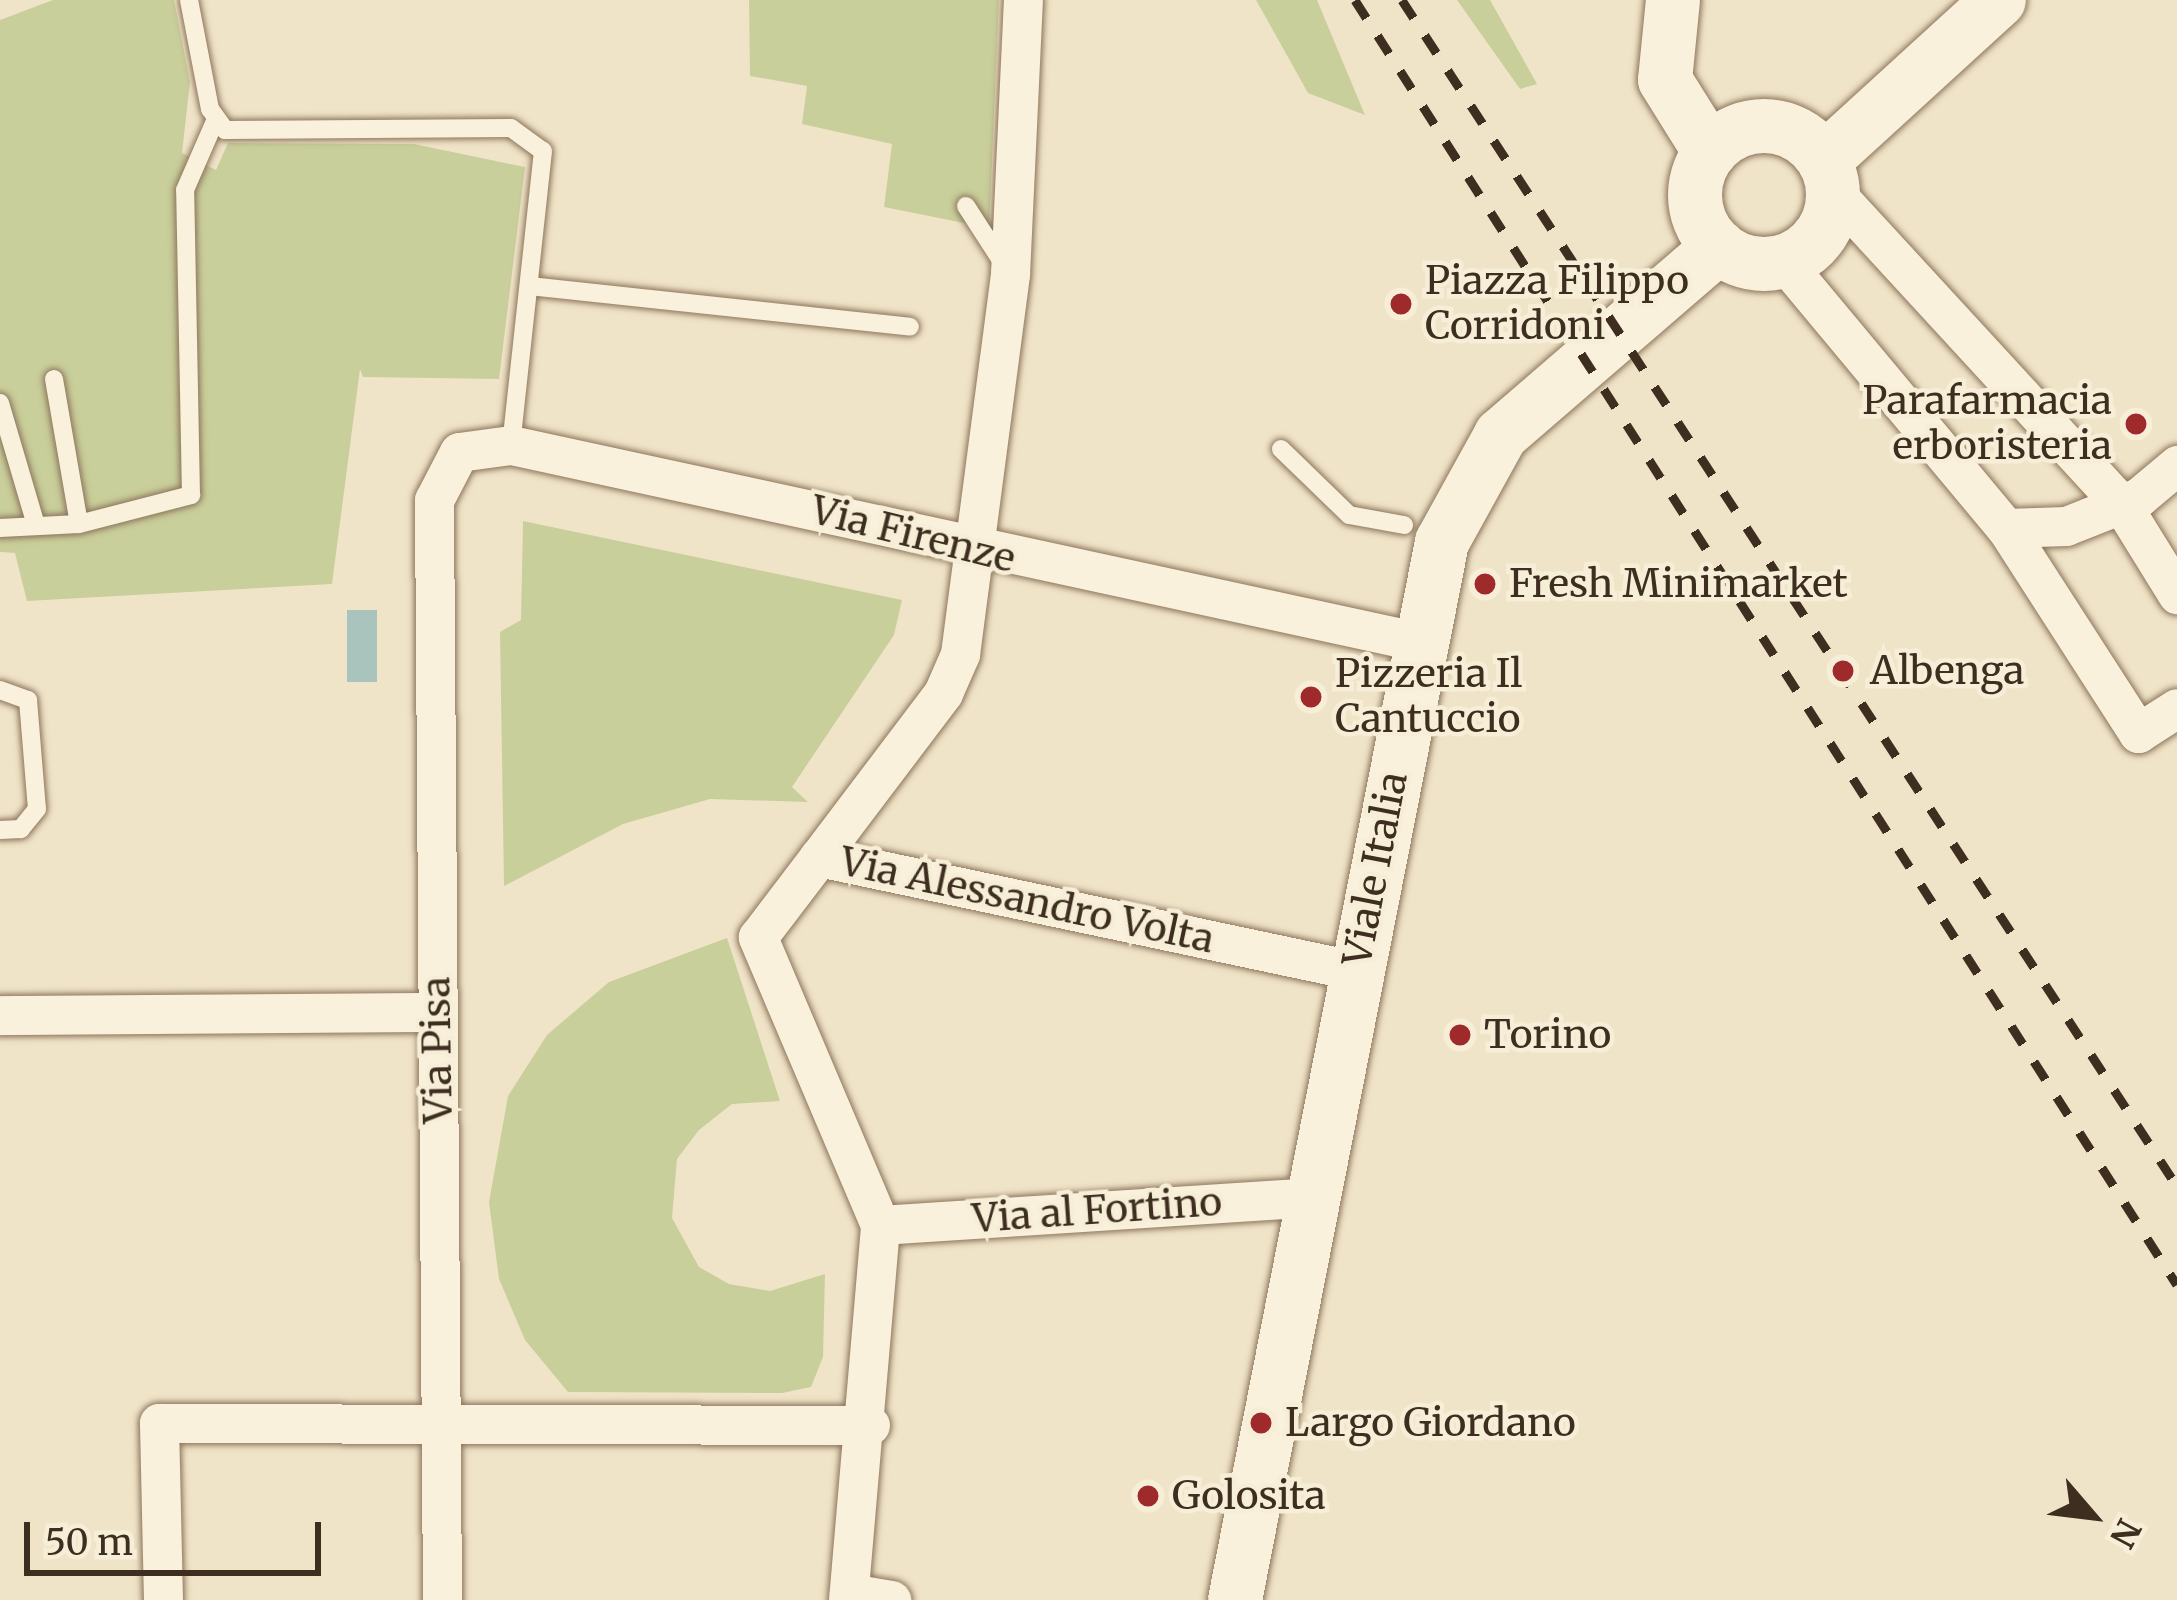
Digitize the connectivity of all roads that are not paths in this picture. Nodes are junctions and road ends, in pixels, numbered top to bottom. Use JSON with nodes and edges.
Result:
{"nodes":[{"id":1,"x":189,"y":0,"type":"edge"},
{"id":2,"x":1024,"y":0,"type":"edge"},
{"id":3,"x":1673,"y":0,"type":"edge"},
{"id":4,"x":1999,"y":0,"type":"edge"},
{"id":5,"x":215,"y":121,"type":"junction"},
{"id":6,"x":1710,"y":152,"type":"junction"},
{"id":7,"x":1828,"y":175,"type":"junction"},
{"id":8,"x":966,"y":206,"type":"dead end"},
{"id":9,"x":1719,"y":248,"type":"junction"},
{"id":10,"x":1784,"y":262,"type":"junction"},
{"id":11,"x":1010,"y":274,"type":"junction"},
{"id":12,"x":529,"y":286,"type":"junction"},
{"id":13,"x":910,"y":327,"type":"dead end"},
{"id":14,"x":54,"y":379,"type":"dead end"},
{"id":15,"x":0,"y":403,"type":"edge"},
{"id":16,"x":512,"y":445,"type":"junction"},
{"id":17,"x":1281,"y":449,"type":"dead end"},
{"id":18,"x":2177,"y":465,"type":"edge"},
{"id":19,"x":434,"y":500,"type":"joint"},
{"id":20,"x":2122,"y":505,"type":"junction"},
{"id":21,"x":79,"y":524,"type":"junction"},
{"id":22,"x":36,"y":525,"type":"junction"},
{"id":23,"x":1404,"y":525,"type":"dead end"},
{"id":24,"x":0,"y":528,"type":"edge"},
{"id":25,"x":2006,"y":528,"type":"junction"},
{"id":26,"x":972,"y":552,"type":"junction"},
{"id":27,"x":2177,"y":594,"type":"edge"},
{"id":28,"x":1420,"y":642,"type":"junction"},
{"id":29,"x":0,"y":690,"type":"edge"},
{"id":30,"x":2177,"y":708,"type":"edge"},
{"id":31,"x":0,"y":830,"type":"edge"},
{"id":32,"x":818,"y":857,"type":"junction"},
{"id":33,"x":1357,"y":971,"type":"junction"},
{"id":34,"x":437,"y":1012,"type":"junction"},
{"id":35,"x":0,"y":1015,"type":"edge"},
{"id":36,"x":1313,"y":1196,"type":"junction"},
{"id":37,"x":880,"y":1225,"type":"junction"},
{"id":38,"x":870,"y":1425,"type":"junction"},
{"id":39,"x":444,"y":1426,"type":"junction"},
{"id":40,"x":848,"y":1596,"type":"edge"},
{"id":41,"x":163,"y":1600,"type":"edge"},
{"id":42,"x":442,"y":1600,"type":"edge"},
{"id":43,"x":891,"y":1600,"type":"edge"},
{"id":44,"x":1235,"y":1600,"type":"edge"}],
"edges":[{"from":1,"to":5,"type":"lane"},
{"from":2,"to":11,"type":"street"},
{"from":3,"to":6,"type":"street"},
{"from":4,"to":7,"type":"street"},
{"from":5,"to":12,"type":"lane"},
{"from":5,"to":21,"type":"lane"},
{"from":6,"to":7,"type":"street"},
{"from":6,"to":9,"type":"street"},
{"from":7,"to":10,"type":"street"},
{"from":7,"to":20,"type":"street"},
{"from":8,"to":11,"type":"lane"},
{"from":9,"to":10,"type":"street"},
{"from":9,"to":28,"type":"street","name":"Viale Italia"},
{"from":10,"to":25,"type":"street"},
{"from":11,"to":26,"type":"street"},
{"from":12,"to":13,"type":"lane"},
{"from":12,"to":16,"type":"lane"},
{"from":14,"to":21,"type":"lane"},
{"from":15,"to":22,"type":"lane"},
{"from":16,"to":19,"type":"street","name":"Via Firenze"},
{"from":16,"to":26,"type":"street","name":"Via Firenze"},
{"from":17,"to":23,"type":"lane"},
{"from":18,"to":20,"type":"street"},
{"from":19,"to":34,"type":"street","name":"Via Pisa"},
{"from":20,"to":25,"type":"street"},
{"from":20,"to":27,"type":"street"},
{"from":21,"to":22,"type":"lane"},
{"from":22,"to":24,"type":"lane"},
{"from":25,"to":30,"type":"street"},
{"from":26,"to":28,"type":"street","name":"Via Firenze"},
{"from":26,"to":32,"type":"street"},
{"from":28,"to":33,"type":"street","name":"Viale Italia"},
{"from":29,"to":31,"type":"lane"},
{"from":32,"to":33,"type":"street","name":"Via Alessandro Volta"},
{"from":32,"to":37,"type":"street","name":"Via Alessandro Volta"},
{"from":33,"to":36,"type":"street","name":"Viale Italia"},
{"from":34,"to":35,"type":"street"},
{"from":34,"to":39,"type":"street","name":"Via Pisa"},
{"from":36,"to":37,"type":"street","name":"Via al Fortino"},
{"from":36,"to":44,"type":"street","name":"Viale Italia"},
{"from":37,"to":38,"type":"street"},
{"from":38,"to":39,"type":"street"},
{"from":38,"to":40,"type":"street"},
{"from":39,"to":41,"type":"street"},
{"from":39,"to":42,"type":"street","name":"Via Pisa"},
{"from":40,"to":43,"type":"street"}]}
